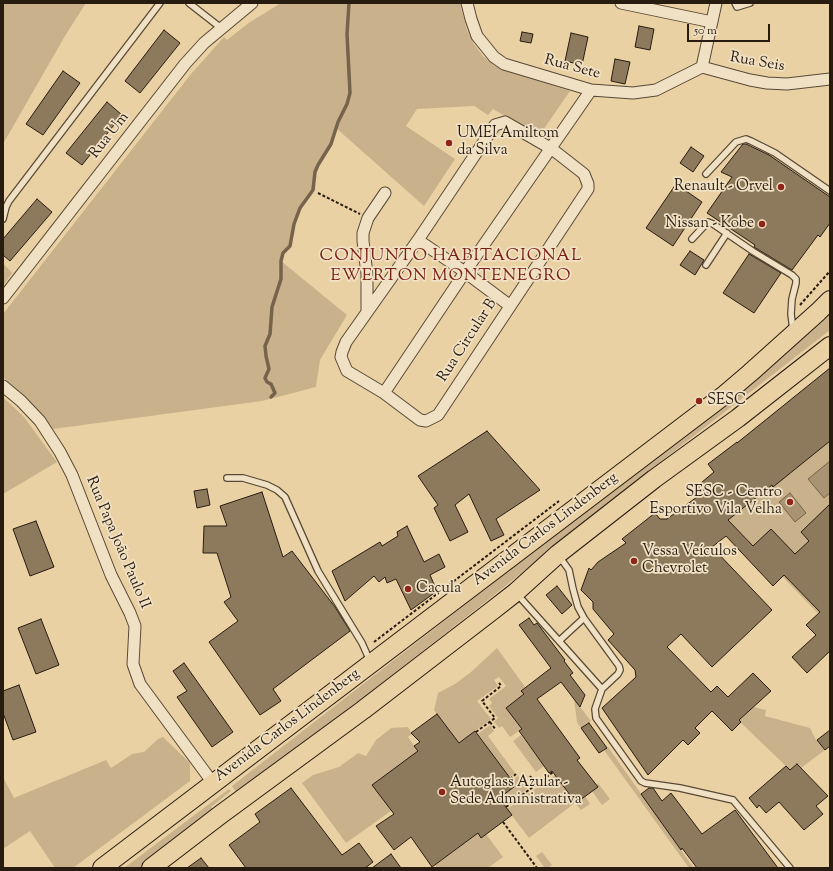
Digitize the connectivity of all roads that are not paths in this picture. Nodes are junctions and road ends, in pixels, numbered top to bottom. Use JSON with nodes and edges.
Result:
{"nodes":[{"id":1,"x":160,"y":3,"type":"edge"},
{"id":2,"x":189,"y":3,"type":"edge"},
{"id":3,"x":252,"y":3,"type":"edge"},
{"id":4,"x":466,"y":3,"type":"edge"},
{"id":5,"x":621,"y":3,"type":"edge"},
{"id":6,"x":716,"y":3,"type":"edge"},
{"id":7,"x":735,"y":3,"type":"edge"},
{"id":8,"x":750,"y":3,"type":"edge"},
{"id":9,"x":712,"y":22,"type":"junction"},
{"id":10,"x":222,"y":28,"type":"junction"},
{"id":11,"x":702,"y":67,"type":"junction"},
{"id":12,"x":830,"y":79,"type":"edge"},
{"id":13,"x":592,"y":90,"type":"junction"},
{"id":14,"x":552,"y":149,"type":"junction"},
{"id":15,"x":706,"y":174,"type":"dead end"},
{"id":16,"x":830,"y":191,"type":"edge"},
{"id":17,"x":385,"y":193,"type":"dead end"},
{"id":18,"x":3,"y":219,"type":"edge"},
{"id":19,"x":727,"y":233,"type":"junction"},
{"id":20,"x":692,"y":239,"type":"dead end"},
{"id":21,"x":418,"y":240,"type":"junction"},
{"id":22,"x":706,"y":265,"type":"dead end"},
{"id":23,"x":465,"y":272,"type":"junction"},
{"id":24,"x":3,"y":298,"type":"edge"},
{"id":25,"x":830,"y":300,"type":"edge"},
{"id":26,"x":510,"y":305,"type":"junction"},
{"id":27,"x":367,"y":311,"type":"junction"},
{"id":28,"x":794,"y":334,"type":"junction"},
{"id":29,"x":830,"y":346,"type":"edge"},
{"id":30,"x":3,"y":386,"type":"edge"},
{"id":31,"x":384,"y":393,"type":"junction"},
{"id":32,"x":227,"y":478,"type":"dead end"},
{"id":33,"x":558,"y":554,"type":"junction"},
{"id":34,"x":516,"y":592,"type":"junction"},
{"id":35,"x":584,"y":618,"type":"junction"},
{"id":36,"x":559,"y":641,"type":"junction"},
{"id":37,"x":371,"y":664,"type":"junction"},
{"id":38,"x":602,"y":689,"type":"junction"},
{"id":39,"x":213,"y":783,"type":"junction"},
{"id":40,"x":102,"y":868,"type":"edge"},
{"id":41,"x":151,"y":868,"type":"edge"},
{"id":42,"x":790,"y":868,"type":"edge"}],
"edges":[{"from":1,"to":18,"type":"lane"},
{"from":2,"to":10,"type":"lane"},
{"from":3,"to":10,"type":"street","name":"Rua Um"},
{"from":4,"to":13,"type":"street","name":"Rua Sete"},
{"from":5,"to":9,"type":"street"},
{"from":6,"to":9,"type":"street"},
{"from":7,"to":8,"type":"lane"},
{"from":9,"to":11,"type":"street"},
{"from":10,"to":24,"type":"street","name":"Rua Um"},
{"from":11,"to":12,"type":"street","name":"Rua Seis"},
{"from":11,"to":13,"type":"street","name":"Rua Sete"},
{"from":13,"to":14,"type":"street"},
{"from":14,"to":21,"type":"street"},
{"from":14,"to":23,"type":"street"},
{"from":14,"to":26,"type":"street","name":"Rua Circular B"},
{"from":15,"to":16,"type":"lane"},
{"from":17,"to":27,"type":"street"},
{"from":19,"to":20,"type":"lane"},
{"from":19,"to":22,"type":"lane"},
{"from":19,"to":28,"type":"lane"},
{"from":21,"to":23,"type":"street"},
{"from":21,"to":27,"type":"street"},
{"from":23,"to":26,"type":"street"},
{"from":23,"to":31,"type":"street"},
{"from":25,"to":28,"type":"main road","name":"Avenida Carlos Lindenberg"},
{"from":26,"to":31,"type":"street","name":"Rua Circular B"},
{"from":27,"to":31,"type":"street"},
{"from":28,"to":37,"type":"main road","name":"Avenida Carlos Lindenberg"},
{"from":29,"to":33,"type":"main road","name":"Avenida Carlos Lindenberg"},
{"from":30,"to":39,"type":"street","name":"Rua Papa João Paulo II"},
{"from":32,"to":37,"type":"lane"},
{"from":33,"to":34,"type":"main road","name":"Avenida Carlos Lindenberg"},
{"from":33,"to":35,"type":"lane"},
{"from":34,"to":36,"type":"lane"},
{"from":34,"to":41,"type":"main road","name":"Avenida Carlos Lindenberg"},
{"from":35,"to":36,"type":"lane"},
{"from":35,"to":38,"type":"lane"},
{"from":36,"to":38,"type":"lane"},
{"from":37,"to":39,"type":"main road","name":"Avenida Carlos Lindenberg"},
{"from":38,"to":42,"type":"lane"},
{"from":39,"to":40,"type":"main road","name":"Avenida Carlos Lindenberg"}]}
